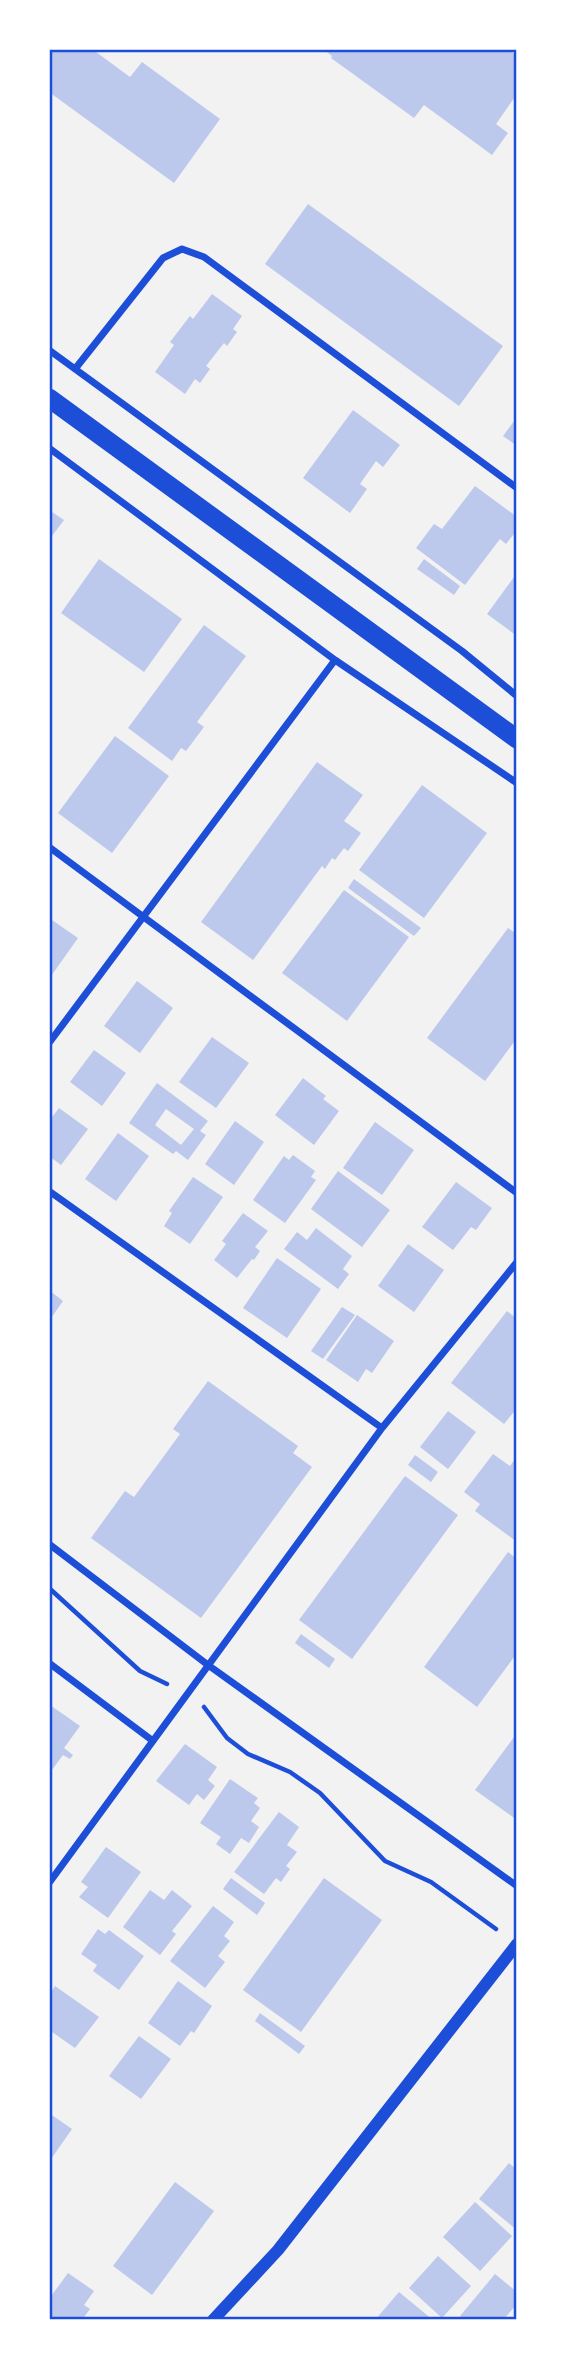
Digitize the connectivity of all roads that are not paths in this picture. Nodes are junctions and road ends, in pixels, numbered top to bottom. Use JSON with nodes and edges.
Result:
{"nodes":[{"id":1,"x":49,"y":350,"type":"edge"},
{"id":2,"x":75,"y":369,"type":"junction"},
{"id":3,"x":49,"y":398,"type":"edge"},
{"id":4,"x":49,"y":448,"type":"edge"},
{"id":5,"x":517,"y":488,"type":"edge"},
{"id":6,"x":335,"y":660,"type":"junction"},
{"id":7,"x":517,"y":696,"type":"edge"},
{"id":8,"x":517,"y":739,"type":"edge"},
{"id":9,"x":517,"y":783,"type":"edge"},
{"id":10,"x":49,"y":847,"type":"edge"},
{"id":11,"x":143,"y":917,"type":"junction"},
{"id":12,"x":49,"y":1043,"type":"edge"},
{"id":13,"x":49,"y":1191,"type":"edge"},
{"id":14,"x":517,"y":1193,"type":"edge"},
{"id":15,"x":517,"y":1262,"type":"edge"},
{"id":16,"x":382,"y":1428,"type":"junction"},
{"id":17,"x":49,"y":1544,"type":"edge"},
{"id":18,"x":49,"y":1663,"type":"edge"},
{"id":19,"x":208,"y":1665,"type":"junction"},
{"id":20,"x":153,"y":1741,"type":"junction"},
{"id":21,"x":49,"y":1882,"type":"edge"},
{"id":22,"x":517,"y":1886,"type":"edge"},
{"id":23,"x":517,"y":1945,"type":"edge"},
{"id":24,"x":213,"y":2320,"type":"edge"}],
"edges":[{"from":1,"to":2,"type":"street"},
{"from":2,"to":5,"type":"street"},
{"from":2,"to":7,"type":"street"},
{"from":3,"to":8,"type":"highway"},
{"from":4,"to":6,"type":"street"},
{"from":6,"to":9,"type":"street"},
{"from":6,"to":11,"type":"street"},
{"from":10,"to":11,"type":"street"},
{"from":11,"to":12,"type":"street"},
{"from":11,"to":14,"type":"street"},
{"from":13,"to":16,"type":"street"},
{"from":15,"to":16,"type":"street"},
{"from":16,"to":19,"type":"street"},
{"from":17,"to":19,"type":"street"},
{"from":18,"to":20,"type":"street"},
{"from":19,"to":20,"type":"street"},
{"from":19,"to":22,"type":"street"},
{"from":20,"to":21,"type":"street"},
{"from":23,"to":24,"type":"street"}]}
